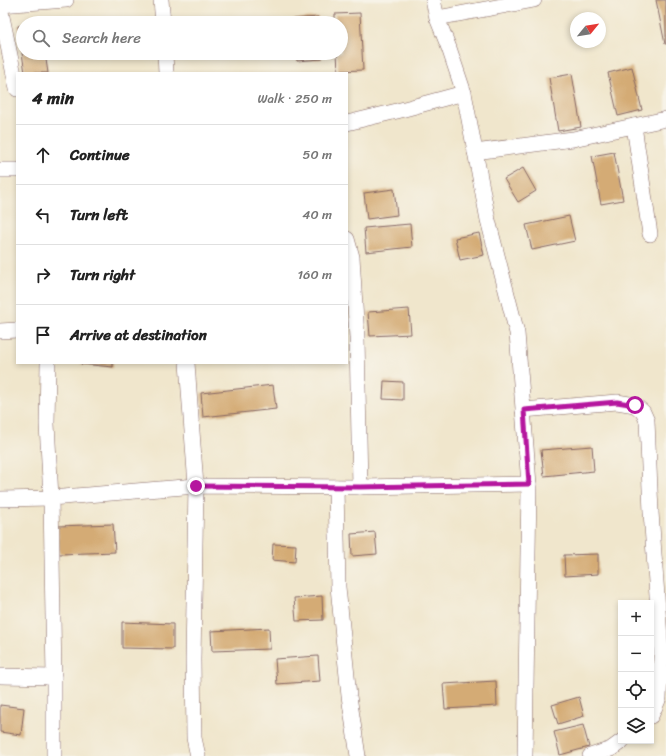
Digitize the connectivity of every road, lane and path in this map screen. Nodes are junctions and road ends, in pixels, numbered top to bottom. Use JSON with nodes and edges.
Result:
{"nodes":[{"id":1,"x":66,"y":0,"type":"edge"},
{"id":2,"x":161,"y":0,"type":"edge"},
{"id":3,"x":433,"y":0,"type":"edge"},
{"id":4,"x":534,"y":0,"type":"edge"},
{"id":5,"x":0,"y":6,"type":"edge"},
{"id":6,"x":162,"y":16,"type":"edge"},
{"id":7,"x":437,"y":18,"type":"junction"},
{"id":8,"x":165,"y":60,"type":"edge"},
{"id":9,"x":166,"y":72,"type":"edge"},
{"id":10,"x":16,"y":84,"type":"edge"},
{"id":11,"x":464,"y":93,"type":"junction"},
{"id":12,"x":666,"y":119,"type":"edge"},
{"id":13,"x":348,"y":123,"type":"edge"},
{"id":14,"x":634,"y":126,"type":"junction"},
{"id":15,"x":475,"y":152,"type":"junction"},
{"id":16,"x":0,"y":170,"type":"edge"},
{"id":17,"x":16,"y":170,"type":"edge"},
{"id":18,"x":650,"y":234,"type":"dead end"},
{"id":19,"x":348,"y":243,"type":"edge"},
{"id":20,"x":16,"y":330,"type":"edge"},
{"id":21,"x":0,"y":331,"type":"edge"},
{"id":22,"x":48,"y":364,"type":"edge"},
{"id":23,"x":187,"y":364,"type":"edge"},
{"id":24,"x":524,"y":410,"type":"junction"},
{"id":25,"x":529,"y":484,"type":"junction"},
{"id":26,"x":196,"y":486,"type":"junction"},
{"id":27,"x":336,"y":487,"type":"junction"},
{"id":28,"x":360,"y":487,"type":"junction"},
{"id":29,"x":51,"y":498,"type":"junction"},
{"id":30,"x":0,"y":499,"type":"edge"},
{"id":31,"x":661,"y":572,"type":"edge"},
{"id":32,"x":0,"y":676,"type":"edge"},
{"id":33,"x":54,"y":677,"type":"junction"},
{"id":34,"x":654,"y":710,"type":"edge"},
{"id":35,"x":666,"y":713,"type":"edge"},
{"id":36,"x":654,"y":716,"type":"edge"},
{"id":37,"x":618,"y":744,"type":"edge"},
{"id":38,"x":54,"y":756,"type":"edge"},
{"id":39,"x":198,"y":756,"type":"edge"},
{"id":40,"x":358,"y":756,"type":"edge"},
{"id":41,"x":525,"y":756,"type":"edge"},
{"id":42,"x":590,"y":756,"type":"edge"}],
"edges":[{"from":1,"to":5,"type":"street"},
{"from":2,"to":6,"type":"street"},
{"from":3,"to":7,"type":"street"},
{"from":4,"to":7,"type":"street"},
{"from":5,"to":10,"type":"street"},
{"from":7,"to":11,"type":"street"},
{"from":8,"to":9,"type":"street"},
{"from":11,"to":13,"type":"street"},
{"from":11,"to":15,"type":"street"},
{"from":12,"to":14,"type":"street"},
{"from":14,"to":15,"type":"street"},
{"from":14,"to":18,"type":"street"},
{"from":15,"to":24,"type":"street"},
{"from":16,"to":17,"type":"street"},
{"from":19,"to":28,"type":"street"},
{"from":20,"to":21,"type":"street"},
{"from":22,"to":29,"type":"street"},
{"from":23,"to":26,"type":"street"},
{"from":24,"to":25,"type":"street"},
{"from":24,"to":31,"type":"street"},
{"from":25,"to":28,"type":"street"},
{"from":25,"to":41,"type":"street"},
{"from":26,"to":27,"type":"street"},
{"from":26,"to":29,"type":"street"},
{"from":26,"to":39,"type":"street"},
{"from":27,"to":28,"type":"street"},
{"from":27,"to":40,"type":"street"},
{"from":29,"to":30,"type":"street"},
{"from":29,"to":33,"type":"street"},
{"from":31,"to":34,"type":"street"},
{"from":32,"to":33,"type":"street"},
{"from":33,"to":38,"type":"street"},
{"from":35,"to":36,"type":"street"},
{"from":37,"to":42,"type":"street"}]}
